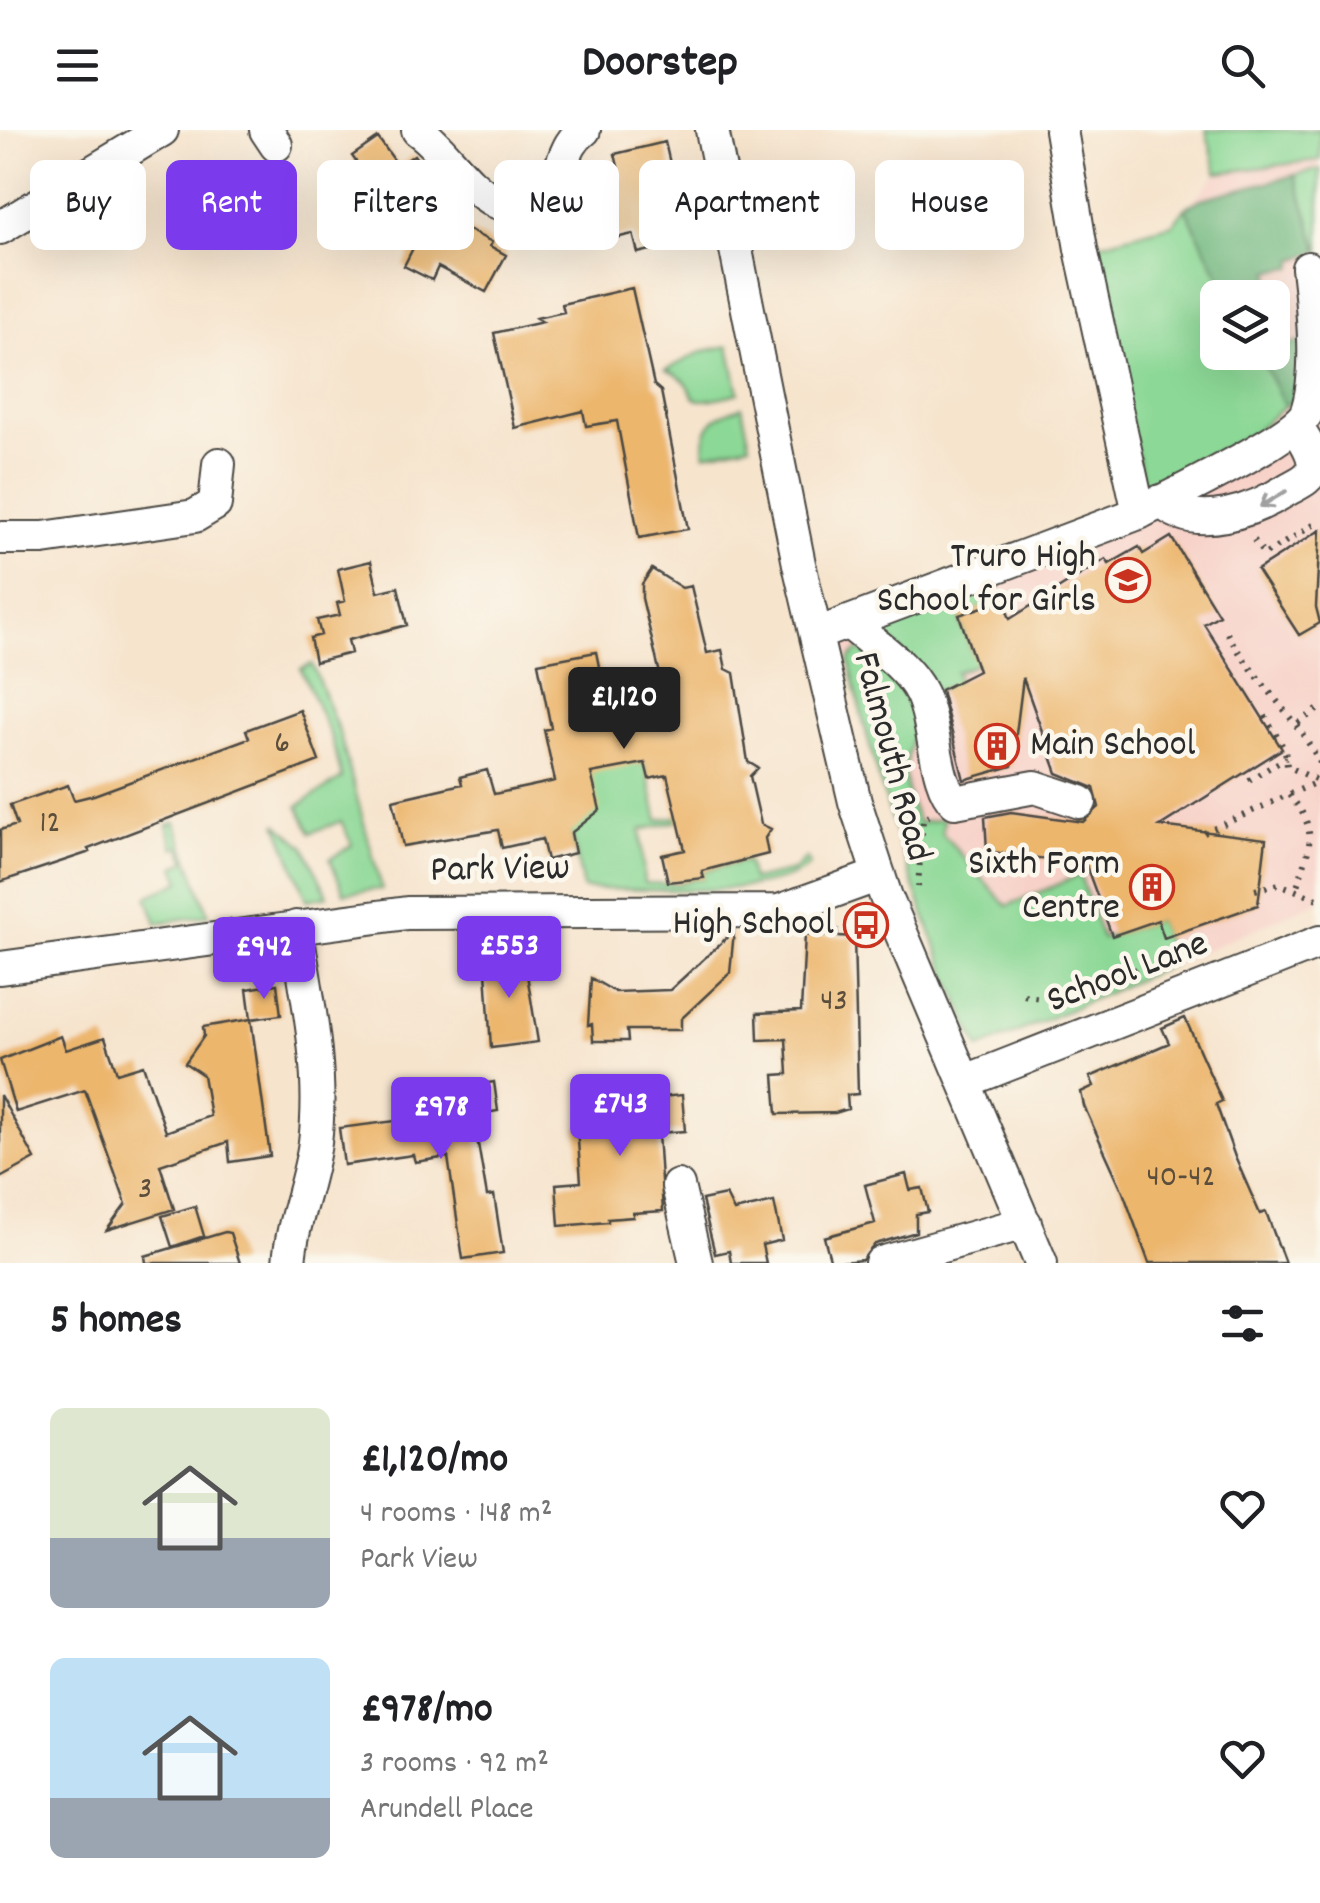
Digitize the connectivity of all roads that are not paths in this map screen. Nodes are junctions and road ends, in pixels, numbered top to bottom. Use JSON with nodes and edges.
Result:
{"nodes":[{"id":1,"x":162,"y":130,"type":"edge"},
{"id":2,"x":418,"y":130,"type":"edge"},
{"id":3,"x":584,"y":130,"type":"edge"},
{"id":4,"x":712,"y":130,"type":"edge"},
{"id":5,"x":1061,"y":130,"type":"edge"},
{"id":6,"x":0,"y":228,"type":"edge"},
{"id":7,"x":1308,"y":268,"type":"dead end"},
{"id":8,"x":1311,"y":450,"type":"edge"},
{"id":9,"x":218,"y":464,"type":"dead end"},
{"id":10,"x":1150,"y":507,"type":"junction"},
{"id":11,"x":0,"y":538,"type":"edge"},
{"id":12,"x":848,"y":622,"type":"junction"},
{"id":13,"x":817,"y":634,"type":"junction"},
{"id":14,"x":1080,"y":802,"type":"dead end"},
{"id":15,"x":879,"y":874,"type":"junction"},
{"id":16,"x":296,"y":926,"type":"junction"},
{"id":17,"x":1320,"y":942,"type":"edge"},
{"id":18,"x":0,"y":968,"type":"edge"},
{"id":19,"x":966,"y":1081,"type":"junction"},
{"id":20,"x":678,"y":1186,"type":"dead end"},
{"id":21,"x":1025,"y":1222,"type":"junction"},
{"id":22,"x":288,"y":1263,"type":"edge"},
{"id":23,"x":696,"y":1263,"type":"edge"},
{"id":24,"x":881,"y":1263,"type":"edge"},
{"id":25,"x":1041,"y":1263,"type":"edge"}],
"edges":[{"from":1,"to":6,"type":"street"},
{"from":2,"to":3,"type":"street"},
{"from":4,"to":13,"type":"street","name":"Falmouth Road"},
{"from":5,"to":10,"type":"street"},
{"from":7,"to":8,"type":"street"},
{"from":8,"to":10,"type":"street"},
{"from":8,"to":10,"type":"street","one_way":true},
{"from":9,"to":11,"type":"street"},
{"from":10,"to":12,"type":"street"},
{"from":12,"to":13,"type":"street"},
{"from":12,"to":14,"type":"street"},
{"from":13,"to":15,"type":"street","name":"Falmouth Road"},
{"from":15,"to":16,"type":"street","name":"Park View"},
{"from":15,"to":19,"type":"street","name":"Falmouth Road"},
{"from":16,"to":18,"type":"street","name":"Park View"},
{"from":16,"to":22,"type":"street"},
{"from":17,"to":19,"type":"street","name":"School Lane"},
{"from":19,"to":21,"type":"street","name":"Falmouth Road"},
{"from":20,"to":23,"type":"street"},
{"from":21,"to":24,"type":"street"},
{"from":21,"to":25,"type":"street","name":"Falmouth Road"}]}
